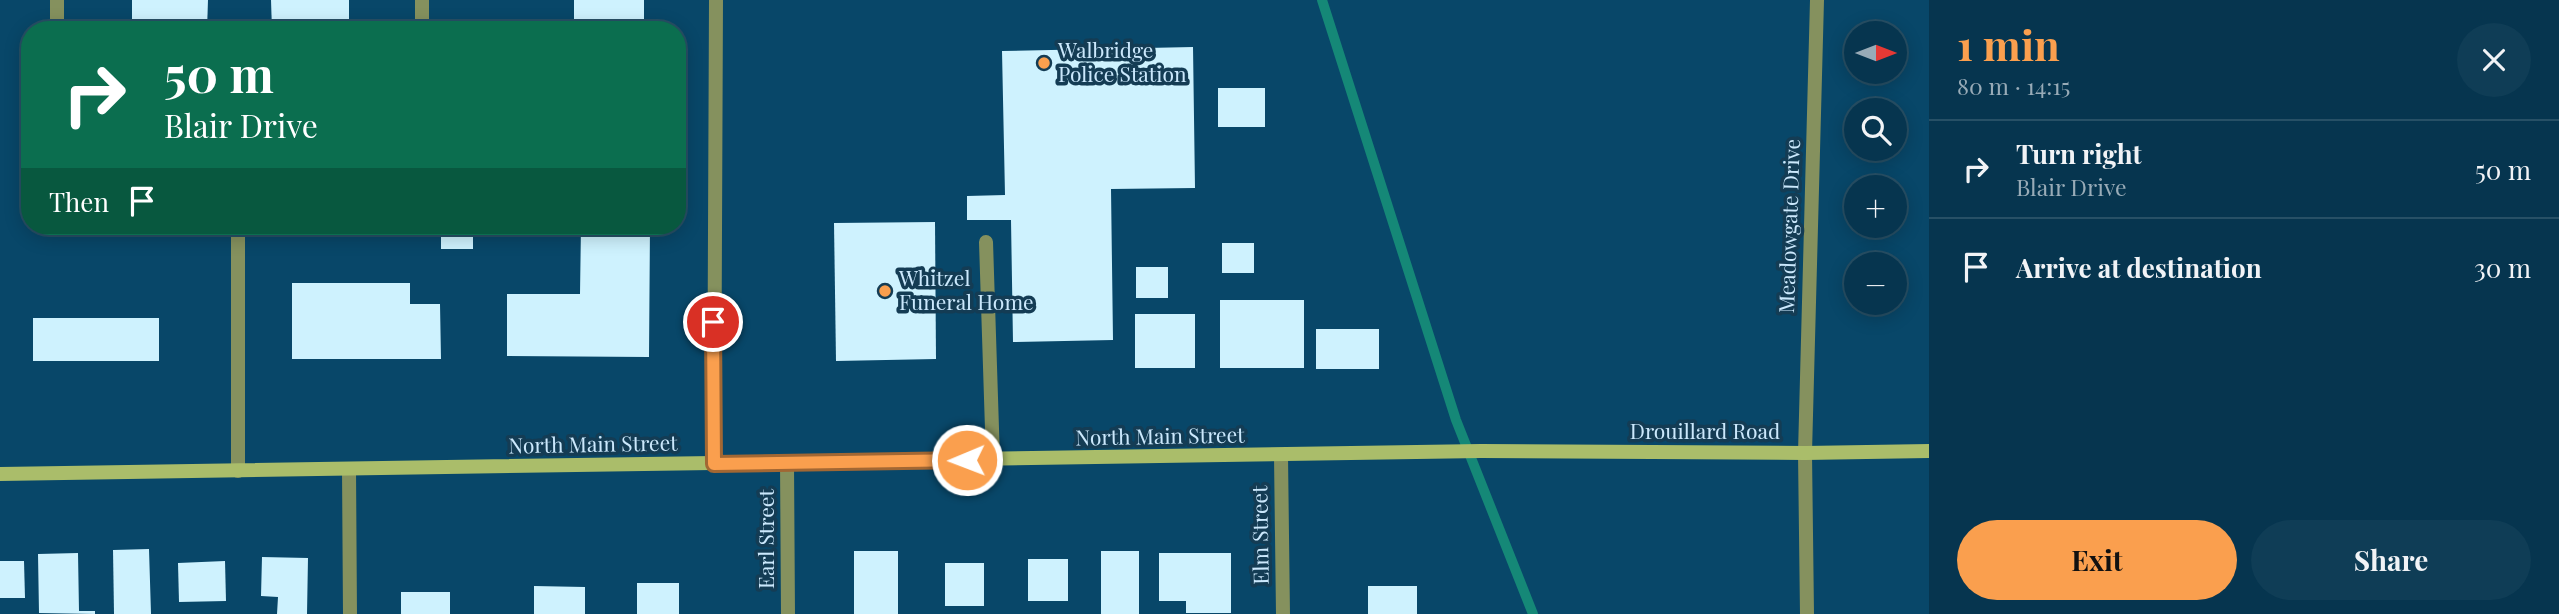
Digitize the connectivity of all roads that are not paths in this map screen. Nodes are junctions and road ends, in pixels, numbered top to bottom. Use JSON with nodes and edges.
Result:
{"nodes":[{"id":1,"x":57,"y":0,"type":"edge"},
{"id":2,"x":422,"y":0,"type":"edge"},
{"id":3,"x":716,"y":0,"type":"edge"},
{"id":4,"x":1817,"y":0,"type":"edge"},
{"id":5,"x":57,"y":21,"type":"edge"},
{"id":6,"x":422,"y":21,"type":"edge"},
{"id":7,"x":238,"y":235,"type":"edge"},
{"id":8,"x":986,"y":242,"type":"dead end"},
{"id":9,"x":1929,"y":451,"type":"edge"},
{"id":10,"x":1481,"y":452,"type":"joint"},
{"id":11,"x":1805,"y":453,"type":"junction"},
{"id":12,"x":1281,"y":456,"type":"junction"},
{"id":13,"x":992,"y":460,"type":"junction"},
{"id":14,"x":788,"y":463,"type":"junction"},
{"id":15,"x":714,"y":464,"type":"junction"},
{"id":16,"x":349,"y":469,"type":"junction"},
{"id":17,"x":238,"y":471,"type":"junction"},
{"id":18,"x":0,"y":474,"type":"edge"},
{"id":19,"x":350,"y":614,"type":"edge"},
{"id":20,"x":788,"y":614,"type":"edge"},
{"id":21,"x":1283,"y":614,"type":"edge"},
{"id":22,"x":1807,"y":614,"type":"edge"}],
"edges":[{"from":1,"to":5,"type":"street"},
{"from":2,"to":6,"type":"street"},
{"from":3,"to":15,"type":"street"},
{"from":4,"to":11,"type":"street","name":"Meadowgate Drive"},
{"from":7,"to":17,"type":"street"},
{"from":8,"to":13,"type":"street"},
{"from":9,"to":11,"type":"street","name":"Drouillard Road"},
{"from":10,"to":11,"type":"street","name":"Drouillard Road"},
{"from":10,"to":12,"type":"street","name":"North Main Street"},
{"from":11,"to":22,"type":"street","name":"Meadowgate Drive"},
{"from":12,"to":13,"type":"street","name":"North Main Street"},
{"from":12,"to":21,"type":"street","name":"Elm Street"},
{"from":13,"to":14,"type":"street","name":"North Main Street"},
{"from":14,"to":15,"type":"street","name":"North Main Street"},
{"from":14,"to":20,"type":"street","name":"Earl Street"},
{"from":15,"to":16,"type":"street","name":"North Main Street"},
{"from":16,"to":17,"type":"street","name":"North Main Street"},
{"from":16,"to":19,"type":"street"},
{"from":17,"to":18,"type":"street","name":"North Main Street"}]}
